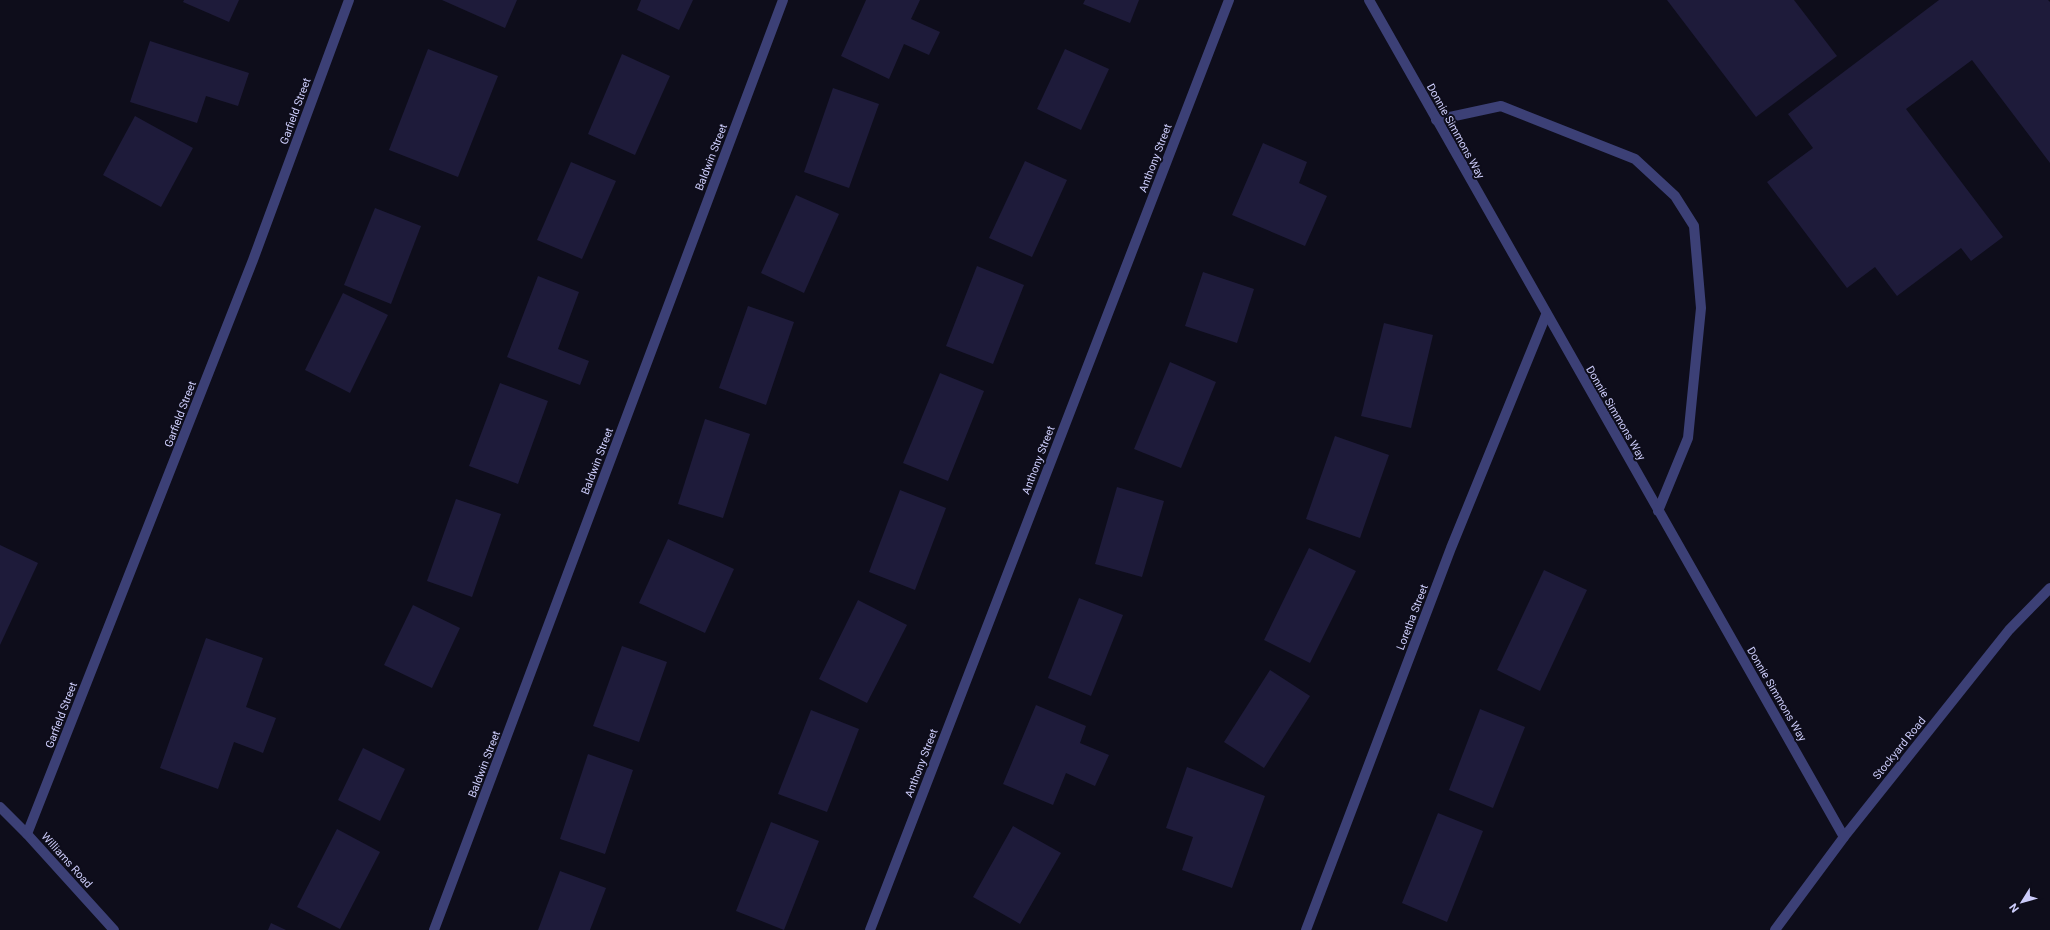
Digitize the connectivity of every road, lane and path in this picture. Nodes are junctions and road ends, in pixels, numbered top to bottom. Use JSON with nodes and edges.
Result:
{"nodes":[{"id":1,"x":349,"y":0,"type":"edge"},
{"id":2,"x":783,"y":0,"type":"edge"},
{"id":3,"x":1229,"y":0,"type":"edge"},
{"id":4,"x":1369,"y":0,"type":"edge"},
{"id":5,"x":1436,"y":120,"type":"junction"},
{"id":6,"x":1546,"y":315,"type":"junction"},
{"id":7,"x":1658,"y":512,"type":"junction"},
{"id":8,"x":2050,"y":588,"type":"edge"},
{"id":9,"x":0,"y":807,"type":"edge"},
{"id":10,"x":27,"y":834,"type":"junction"},
{"id":11,"x":1844,"y":837,"type":"junction"},
{"id":12,"x":114,"y":930,"type":"edge"},
{"id":13,"x":434,"y":930,"type":"edge"},
{"id":14,"x":870,"y":930,"type":"edge"},
{"id":15,"x":1306,"y":930,"type":"edge"},
{"id":16,"x":1775,"y":930,"type":"edge"}],
"edges":[{"from":1,"to":10,"type":"street","name":"Garfield Street"},
{"from":2,"to":13,"type":"street","name":"Baldwin Street"},
{"from":3,"to":14,"type":"street","name":"Anthony Street"},
{"from":4,"to":5,"type":"street","name":"Donnie Simmons Way"},
{"from":5,"to":6,"type":"street","name":"Donnie Simmons Way"},
{"from":5,"to":7,"type":"street"},
{"from":6,"to":7,"type":"street","name":"Donnie Simmons Way"},
{"from":6,"to":15,"type":"street","name":"Loretha Street"},
{"from":7,"to":11,"type":"street","name":"Donnie Simmons Way"},
{"from":8,"to":11,"type":"street","name":"Stockyard Road"},
{"from":9,"to":10,"type":"street","name":"Williams Road"},
{"from":10,"to":12,"type":"street","name":"Williams Road"},
{"from":11,"to":16,"type":"street","name":"Stockyard Road"}]}
